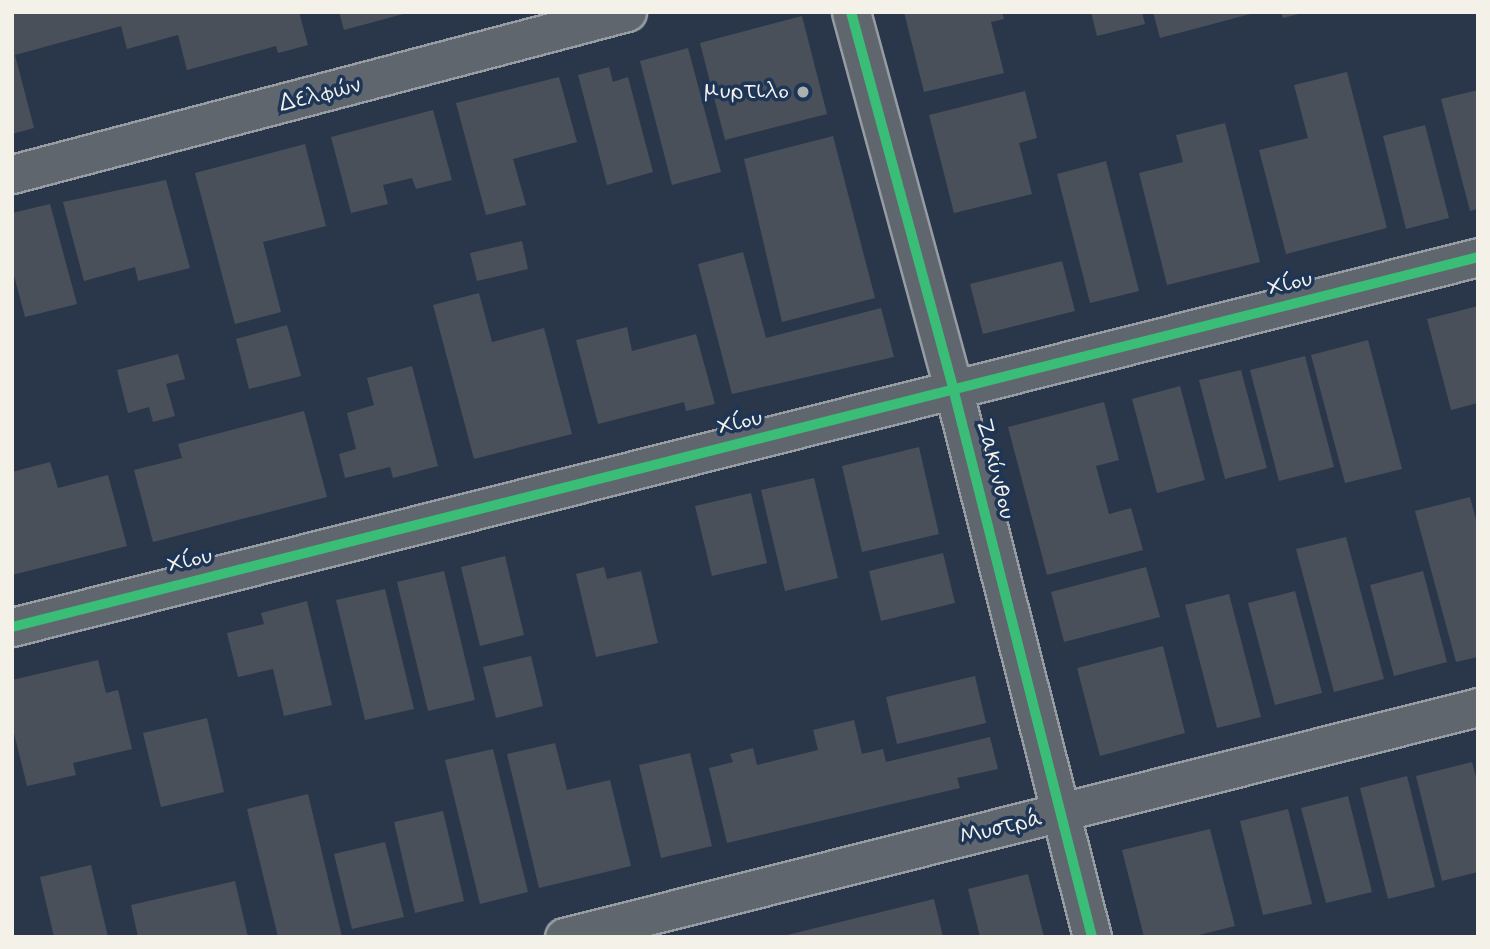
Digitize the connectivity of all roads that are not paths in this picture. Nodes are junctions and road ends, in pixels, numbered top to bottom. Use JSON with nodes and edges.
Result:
{"nodes":[{"id":1,"x":627,"y":12,"type":"edge"},
{"id":2,"x":851,"y":12,"type":"edge"},
{"id":3,"x":12,"y":174,"type":"edge"},
{"id":4,"x":1478,"y":257,"type":"edge"},
{"id":5,"x":954,"y":392,"type":"junction"},
{"id":6,"x":12,"y":627,"type":"edge"},
{"id":7,"x":1478,"y":707,"type":"edge"},
{"id":8,"x":1060,"y":813,"type":"junction"},
{"id":9,"x":564,"y":937,"type":"edge"},
{"id":10,"x":1092,"y":937,"type":"edge"}],
"edges":[{"from":1,"to":3,"type":"street","name":"Δελφών"},
{"from":2,"to":5,"type":"street","name":"Ζακύνθου"},
{"from":4,"to":5,"type":"street","name":"Χίου"},
{"from":5,"to":6,"type":"street","name":"Χίου"},
{"from":5,"to":8,"type":"street","name":"Ζακύνθου"},
{"from":7,"to":8,"type":"street","name":"Μυστρά"},
{"from":8,"to":9,"type":"street","name":"Μυστρά"},
{"from":8,"to":10,"type":"street","name":"Ζακύνθου"}]}
